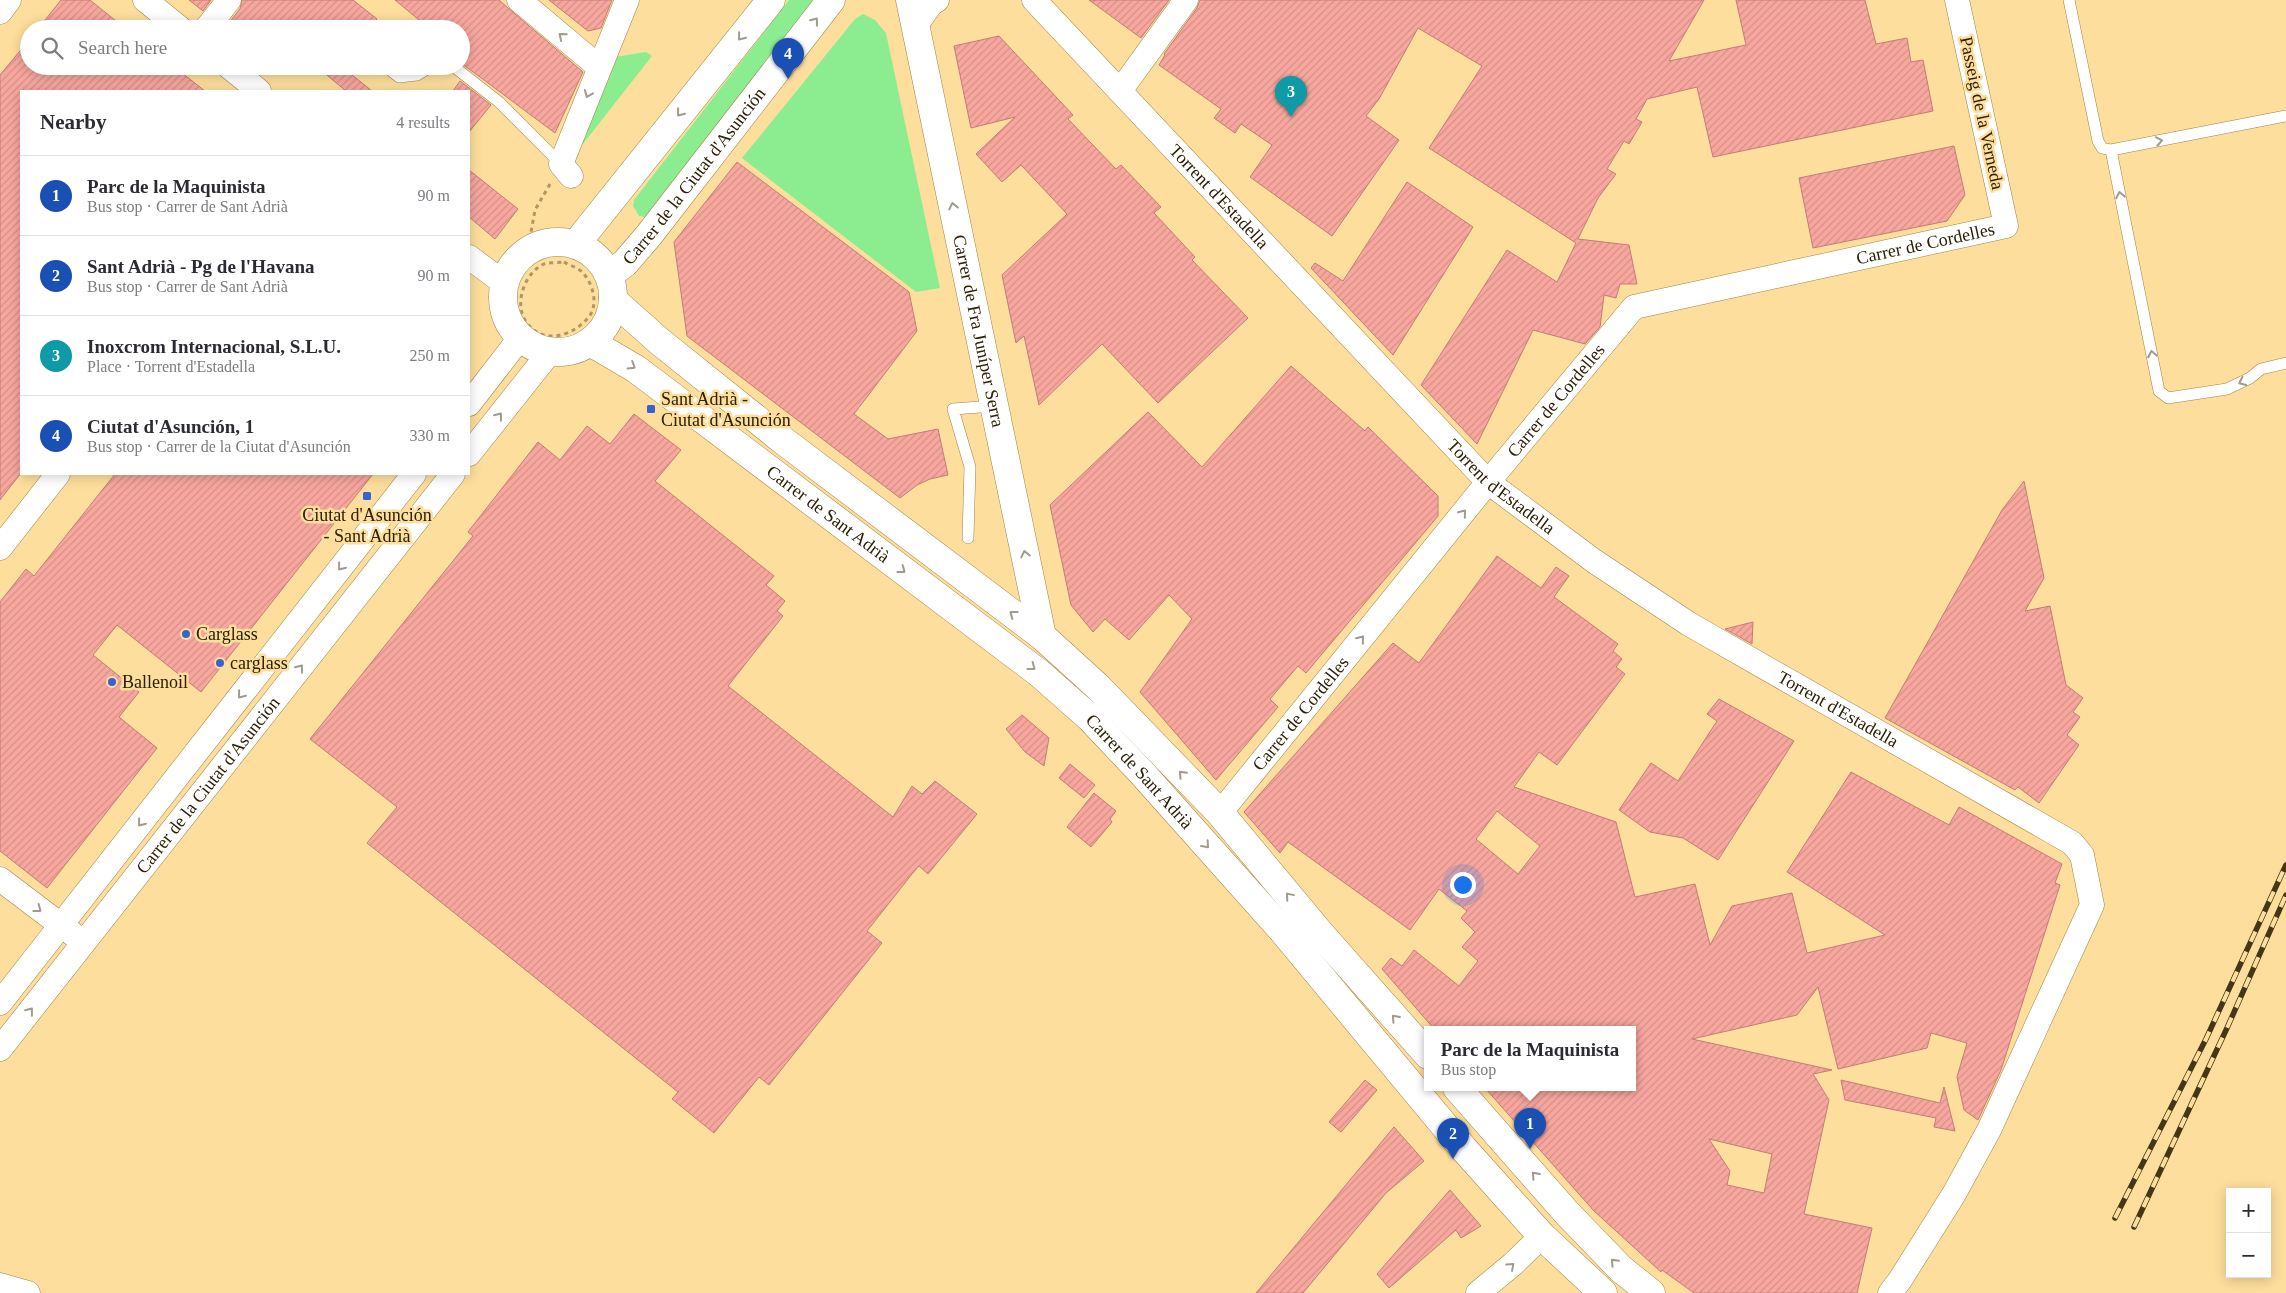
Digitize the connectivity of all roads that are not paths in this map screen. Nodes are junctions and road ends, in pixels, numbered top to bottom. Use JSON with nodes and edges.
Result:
{"nodes":[{"id":1,"x":9,"y":0,"type":"edge"},
{"id":2,"x":145,"y":0,"type":"edge"},
{"id":3,"x":229,"y":0,"type":"edge"},
{"id":4,"x":519,"y":0,"type":"edge"},
{"id":5,"x":627,"y":0,"type":"edge"},
{"id":6,"x":771,"y":0,"type":"edge"},
{"id":7,"x":831,"y":0,"type":"edge"},
{"id":8,"x":937,"y":0,"type":"edge"},
{"id":9,"x":1034,"y":0,"type":"edge"},
{"id":10,"x":1186,"y":0,"type":"edge"},
{"id":11,"x":1957,"y":0,"type":"edge"},
{"id":12,"x":2069,"y":0,"type":"edge"},
{"id":13,"x":0,"y":12,"type":"edge"},
{"id":14,"x":913,"y":12,"type":"edge"},
{"id":15,"x":170,"y":20,"type":"edge"},
{"id":16,"x":213,"y":20,"type":"edge"},
{"id":17,"x":599,"y":67,"type":"junction"},
{"id":18,"x":239,"y":75,"type":"edge"},
{"id":19,"x":396,"y":75,"type":"edge"},
{"id":20,"x":417,"y":75,"type":"edge"},
{"id":21,"x":464,"y":75,"type":"edge"},
{"id":22,"x":258,"y":90,"type":"edge"},
{"id":23,"x":1120,"y":92,"type":"junction"},
{"id":24,"x":2286,"y":116,"type":"edge"},
{"id":25,"x":2111,"y":150,"type":"junction"},
{"id":26,"x":566,"y":170,"type":"joint"},
{"id":27,"x":2006,"y":226,"type":"joint"},
{"id":28,"x":558,"y":245,"type":"junction"},
{"id":29,"x":470,"y":258,"type":"edge"},
{"id":30,"x":504,"y":283,"type":"junction"},
{"id":31,"x":611,"y":288,"type":"junction"},
{"id":32,"x":590,"y":329,"type":"junction"},
{"id":33,"x":537,"y":341,"type":"junction"},
{"id":34,"x":2286,"y":364,"type":"edge"},
{"id":35,"x":470,"y":403,"type":"edge"},
{"id":36,"x":995,"y":406,"type":"junction"},
{"id":37,"x":470,"y":452,"type":"edge"},
{"id":38,"x":57,"y":475,"type":"edge"},
{"id":39,"x":413,"y":475,"type":"edge"},
{"id":40,"x":453,"y":475,"type":"edge"},
{"id":41,"x":1488,"y":482,"type":"junction"},
{"id":42,"x":968,"y":538,"type":"dead end"},
{"id":43,"x":0,"y":548,"type":"edge"},
{"id":44,"x":1042,"y":636,"type":"junction"},
{"id":45,"x":1220,"y":813,"type":"junction"},
{"id":46,"x":0,"y":879,"type":"edge"},
{"id":47,"x":61,"y":925,"type":"junction"},
{"id":48,"x":85,"y":942,"type":"junction"},
{"id":49,"x":0,"y":1003,"type":"edge"},
{"id":50,"x":0,"y":1049,"type":"edge"},
{"id":51,"x":1424,"y":1050,"type":"edge"},
{"id":52,"x":1460,"y":1091,"type":"edge"},
{"id":53,"x":1566,"y":1212,"type":"junction"},
{"id":54,"x":1542,"y":1236,"type":"junction"},
{"id":55,"x":0,"y":1285,"type":"edge"},
{"id":56,"x":28,"y":1293,"type":"edge"},
{"id":57,"x":1478,"y":1293,"type":"edge"},
{"id":58,"x":1603,"y":1293,"type":"edge"},
{"id":59,"x":1651,"y":1293,"type":"edge"},
{"id":60,"x":1890,"y":1293,"type":"edge"}],
"edges":[{"from":1,"to":13,"type":"street"},
{"from":2,"to":15,"type":"street"},
{"from":3,"to":16,"type":"street"},
{"from":17,"to":4,"type":"street","one_way":true},
{"from":5,"to":17,"type":"street"},
{"from":6,"to":28,"type":"street","one_way":true},
{"from":31,"to":7,"type":"street","name":"Carrer de la Ciutat d'Asunción","one_way":true},
{"from":8,"to":14,"type":"street","name":"Carrer de Fra Juníper Serra"},
{"from":9,"to":23,"type":"street","name":"Torrent d'Estadella"},
{"from":10,"to":23,"type":"street"},
{"from":11,"to":27,"type":"street","name":"Passeig de la Verneda"},
{"from":12,"to":25,"type":"lane"},
{"from":36,"to":14,"type":"street","name":"Carrer de Fra Juníper Serra","one_way":true},
{"from":17,"to":26,"type":"street","one_way":true},
{"from":18,"to":22,"type":"street"},
{"from":19,"to":20,"type":"lane"},
{"from":21,"to":26,"type":"lane"},
{"from":23,"to":41,"type":"street","name":"Torrent d'Estadella"},
{"from":25,"to":24,"type":"lane","one_way":true},
{"from":34,"to":25,"type":"lane","one_way":true},
{"from":27,"to":41,"type":"street","name":"Carrer de Cordelles"},
{"from":28,"to":30,"type":"street"},
{"from":28,"to":31,"type":"street","name":"Carrer de Sant Adrià"},
{"from":29,"to":30,"type":"street"},
{"from":30,"to":33,"type":"street"},
{"from":31,"to":32,"type":"street"},
{"from":44,"to":31,"type":"street","name":"Carrer de Sant Adrià","one_way":true},
{"from":32,"to":33,"type":"street"},
{"from":32,"to":54,"type":"street","name":"Carrer de Sant Adrià","one_way":true},
{"from":33,"to":35,"type":"street"},
{"from":37,"to":33,"type":"street","one_way":true},
{"from":36,"to":42,"type":"lane"},
{"from":44,"to":36,"type":"street","name":"Carrer de Fra Juníper Serra","one_way":true},
{"from":38,"to":43,"type":"street"},
{"from":39,"to":47,"type":"street","name":"Carrer de la Ciutat d'Asunción","one_way":true},
{"from":48,"to":40,"type":"street","name":"Carrer de la Ciutat d'Asunción","one_way":true},
{"from":45,"to":41,"type":"street","name":"Carrer de Cordelles","one_way":true},
{"from":41,"to":60,"type":"street","name":"Torrent d'Estadella"},
{"from":45,"to":44,"type":"street","name":"Carrer de Sant Adrià","one_way":true},
{"from":51,"to":45,"type":"street","name":"Carrer de Sant Adrià","one_way":true},
{"from":46,"to":47,"type":"street","one_way":true},
{"from":47,"to":48,"type":"street"},
{"from":47,"to":49,"type":"street","name":"Carrer de la Ciutat d'Asunción"},
{"from":50,"to":48,"type":"street","name":"Carrer de la Ciutat d'Asunción","one_way":true},
{"from":53,"to":52,"type":"street","one_way":true},
{"from":53,"to":54,"type":"street"},
{"from":59,"to":53,"type":"street","one_way":true},
{"from":57,"to":54,"type":"street","one_way":true},
{"from":54,"to":58,"type":"street","name":"Carrer de Sant Adrià"},
{"from":55,"to":56,"type":"street"}]}
